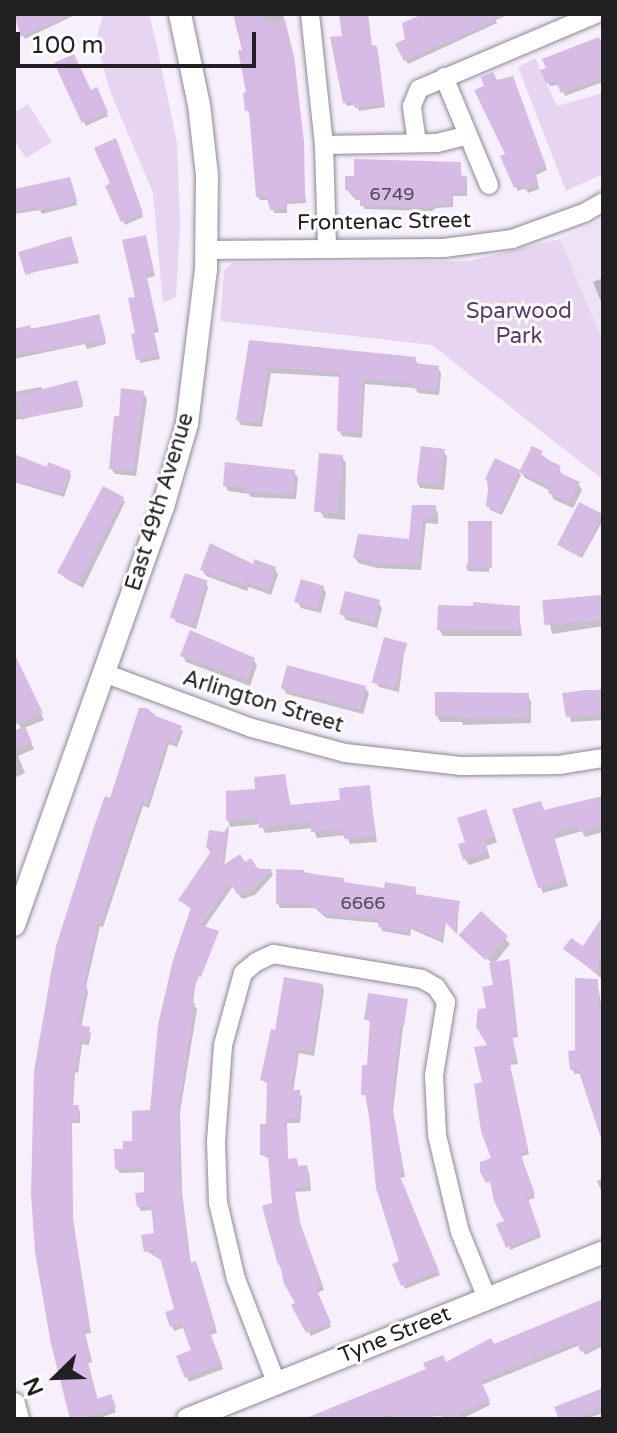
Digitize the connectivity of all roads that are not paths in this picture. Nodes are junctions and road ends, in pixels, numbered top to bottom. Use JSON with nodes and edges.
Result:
{"nodes":[{"id":1,"x":180,"y":14,"type":"edge"},
{"id":2,"x":310,"y":14,"type":"edge"},
{"id":3,"x":596,"y":14,"type":"edge"},
{"id":4,"x":444,"y":77,"type":"junction"},
{"id":5,"x":468,"y":135,"type":"junction"},
{"id":6,"x":417,"y":143,"type":"junction"},
{"id":7,"x":324,"y":145,"type":"junction"},
{"id":8,"x":489,"y":185,"type":"dead end"},
{"id":9,"x":603,"y":202,"type":"edge"},
{"id":10,"x":327,"y":248,"type":"junction"},
{"id":11,"x":207,"y":250,"type":"junction"},
{"id":12,"x":104,"y":673,"type":"junction"},
{"id":13,"x":603,"y":758,"type":"edge"},
{"id":14,"x":14,"y":925,"type":"edge"},
{"id":15,"x":603,"y":1252,"type":"edge"},
{"id":16,"x":487,"y":1298,"type":"junction"},
{"id":17,"x":276,"y":1382,"type":"junction"},
{"id":18,"x":14,"y":1404,"type":"edge"},
{"id":19,"x":18,"y":1419,"type":"edge"},
{"id":20,"x":188,"y":1419,"type":"edge"}],
"edges":[{"from":1,"to":11,"type":"street","name":"East 49th Avenue"},
{"from":2,"to":7,"type":"street"},
{"from":3,"to":4,"type":"street"},
{"from":4,"to":5,"type":"street"},
{"from":4,"to":6,"type":"street"},
{"from":5,"to":6,"type":"street"},
{"from":5,"to":8,"type":"street"},
{"from":6,"to":7,"type":"street"},
{"from":7,"to":10,"type":"street"},
{"from":9,"to":10,"type":"street","name":"Frontenac Street"},
{"from":10,"to":11,"type":"street","name":"Frontenac Street"},
{"from":11,"to":12,"type":"street","name":"East 49th Avenue"},
{"from":12,"to":13,"type":"street","name":"Arlington Street"},
{"from":12,"to":14,"type":"street","name":"East 49th Avenue"},
{"from":15,"to":16,"type":"street","name":"Tyne Street"},
{"from":16,"to":17,"type":"street","name":"Tyne Street"},
{"from":16,"to":17,"type":"street"},
{"from":17,"to":20,"type":"street","name":"Tyne Street"},
{"from":18,"to":19,"type":"street"}]}
